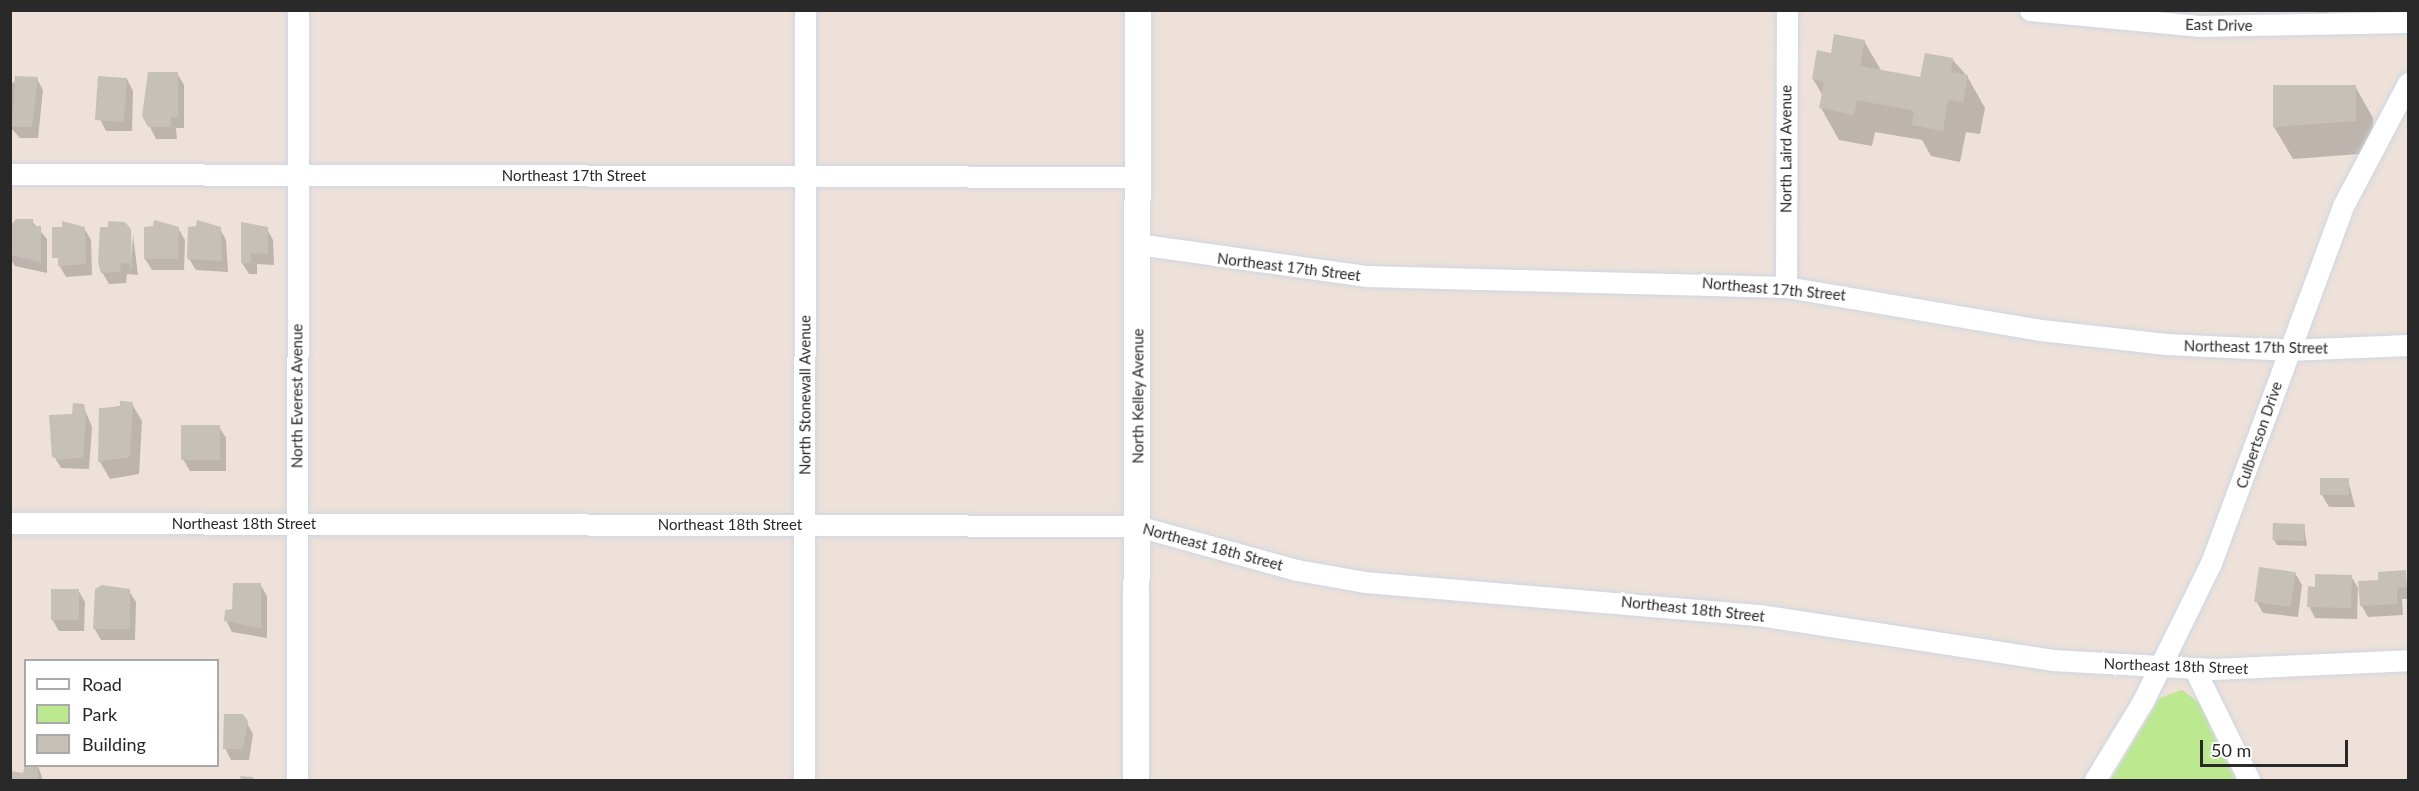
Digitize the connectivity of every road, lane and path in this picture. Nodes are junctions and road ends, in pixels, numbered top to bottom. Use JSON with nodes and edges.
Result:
{"nodes":[{"id":1,"x":298,"y":10,"type":"edge"},
{"id":2,"x":805,"y":10,"type":"edge"},
{"id":3,"x":1138,"y":10,"type":"edge"},
{"id":4,"x":1787,"y":10,"type":"edge"},
{"id":5,"x":2030,"y":10,"type":"edge"},
{"id":6,"x":2368,"y":17,"type":"edge"},
{"id":7,"x":2409,"y":22,"type":"edge"},
{"id":8,"x":2409,"y":83,"type":"edge"},
{"id":9,"x":10,"y":174,"type":"edge"},
{"id":10,"x":298,"y":175,"type":"junction"},
{"id":11,"x":805,"y":176,"type":"junction"},
{"id":12,"x":1138,"y":177,"type":"junction"},
{"id":13,"x":1138,"y":244,"type":"junction"},
{"id":14,"x":1786,"y":287,"type":"junction"},
{"id":15,"x":2409,"y":345,"type":"edge"},
{"id":16,"x":2288,"y":350,"type":"junction"},
{"id":17,"x":10,"y":523,"type":"edge"},
{"id":18,"x":297,"y":524,"type":"junction"},
{"id":19,"x":804,"y":525,"type":"junction"},
{"id":20,"x":1137,"y":526,"type":"junction"},
{"id":21,"x":2409,"y":660,"type":"edge"},
{"id":22,"x":2160,"y":667,"type":"junction"},
{"id":23,"x":2194,"y":668,"type":"junction"},
{"id":24,"x":297,"y":780,"type":"edge"},
{"id":25,"x":804,"y":780,"type":"edge"},
{"id":26,"x":1136,"y":780,"type":"edge"},
{"id":27,"x":2095,"y":780,"type":"edge"},
{"id":28,"x":2249,"y":780,"type":"edge"}],
"edges":[{"from":1,"to":10,"type":"street","name":"North Everest Avenue"},
{"from":2,"to":11,"type":"street","name":"North Stonewall Avenue"},
{"from":3,"to":12,"type":"street","name":"North Kelley Avenue"},
{"from":4,"to":14,"type":"street","name":"North Laird Avenue"},
{"from":5,"to":6,"type":"street","name":"East Drive"},
{"from":6,"to":7,"type":"street","name":"East Drive"},
{"from":8,"to":16,"type":"street","name":"Culbertson Drive"},
{"from":9,"to":10,"type":"street","name":"Northeast 17th Street"},
{"from":10,"to":11,"type":"street","name":"Northeast 17th Street"},
{"from":10,"to":18,"type":"street","name":"North Everest Avenue"},
{"from":11,"to":12,"type":"street","name":"Northeast 17th Street"},
{"from":11,"to":19,"type":"street","name":"North Stonewall Avenue"},
{"from":12,"to":13,"type":"street","name":"North Kelley Avenue"},
{"from":13,"to":14,"type":"street","name":"Northeast 17th Street"},
{"from":13,"to":20,"type":"street","name":"North Kelley Avenue"},
{"from":14,"to":16,"type":"street","name":"Northeast 17th Street"},
{"from":15,"to":16,"type":"street","name":"Northeast 17th Street"},
{"from":16,"to":22,"type":"street","name":"Culbertson Drive"},
{"from":17,"to":18,"type":"street","name":"Northeast 18th Street"},
{"from":18,"to":19,"type":"street","name":"Northeast 18th Street"},
{"from":18,"to":24,"type":"street","name":"North Everest Avenue"},
{"from":19,"to":20,"type":"street","name":"Northeast 18th Street"},
{"from":19,"to":25,"type":"street","name":"North Stonewall Avenue"},
{"from":20,"to":22,"type":"street","name":"Northeast 18th Street"},
{"from":20,"to":26,"type":"street","name":"North Kelley Avenue"},
{"from":21,"to":23,"type":"street","name":"Northeast 18th Street"},
{"from":22,"to":23,"type":"street","name":"Northeast 18th Street"},
{"from":22,"to":27,"type":"street","name":"Culbertson Drive"},
{"from":23,"to":28,"type":"street"}]}
